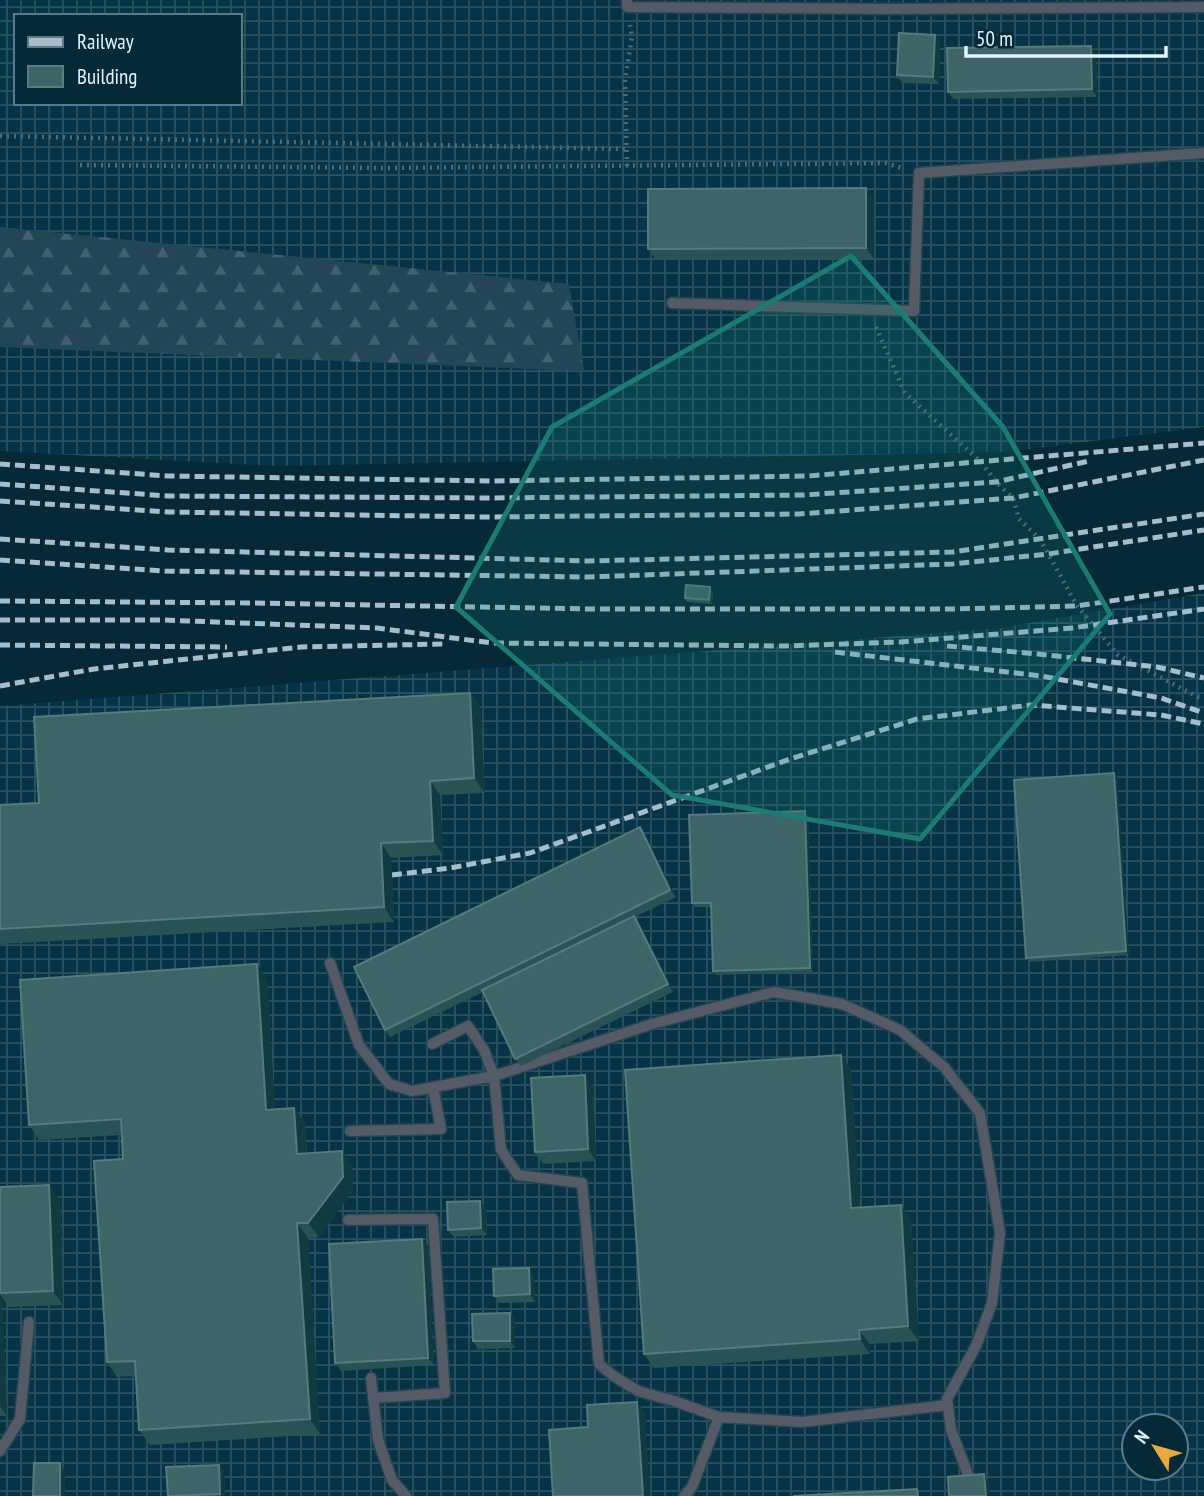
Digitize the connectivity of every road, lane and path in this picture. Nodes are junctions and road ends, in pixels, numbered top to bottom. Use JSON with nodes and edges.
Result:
{"nodes":[{"id":1,"x":627,"y":4,"type":"edge"},
{"id":2,"x":1204,"y":8,"type":"edge"},
{"id":3,"x":0,"y":136,"type":"edge"},
{"id":4,"x":626,"y":149,"type":"junction"},
{"id":5,"x":1204,"y":153,"type":"edge"},
{"id":6,"x":80,"y":165,"type":"dead end"},
{"id":7,"x":627,"y":166,"type":"junction"},
{"id":8,"x":919,"y":173,"type":"junction"},
{"id":9,"x":673,"y":303,"type":"dead end"},
{"id":10,"x":869,"y":310,"type":"junction"},
{"id":11,"x":1204,"y":698,"type":"edge"},
{"id":12,"x":330,"y":963,"type":"dead end"},
{"id":13,"x":432,"y":1044,"type":"dead end"},
{"id":14,"x":494,"y":1076,"type":"junction"},
{"id":15,"x":433,"y":1087,"type":"junction"},
{"id":16,"x":350,"y":1131,"type":"dead end"},
{"id":17,"x":348,"y":1220,"type":"dead end"},
{"id":18,"x":29,"y":1322,"type":"dead end"},
{"id":19,"x":371,"y":1378,"type":"dead end"},
{"id":20,"x":374,"y":1398,"type":"junction"},
{"id":21,"x":948,"y":1405,"type":"junction"},
{"id":22,"x":719,"y":1417,"type":"junction"},
{"id":23,"x":0,"y":1451,"type":"edge"},
{"id":24,"x":406,"y":1496,"type":"edge"},
{"id":25,"x":684,"y":1496,"type":"edge"},
{"id":26,"x":972,"y":1496,"type":"edge"}],
"edges":[{"from":1,"to":2,"type":"lane"},
{"from":1,"to":4,"type":"path"},
{"from":3,"to":4,"type":"path"},
{"from":4,"to":7,"type":"path"},
{"from":5,"to":8,"type":"lane"},
{"from":6,"to":7,"type":"path"},
{"from":7,"to":8,"type":"path"},
{"from":8,"to":10,"type":"lane"},
{"from":9,"to":10,"type":"lane"},
{"from":10,"to":11,"type":"path"},
{"from":12,"to":15,"type":"lane"},
{"from":13,"to":14,"type":"lane"},
{"from":14,"to":15,"type":"lane"},
{"from":14,"to":21,"type":"lane"},
{"from":14,"to":22,"type":"lane"},
{"from":15,"to":16,"type":"lane"},
{"from":17,"to":20,"type":"lane"},
{"from":18,"to":23,"type":"lane"},
{"from":19,"to":20,"type":"lane"},
{"from":20,"to":24,"type":"lane"},
{"from":21,"to":22,"type":"lane"},
{"from":21,"to":26,"type":"lane"},
{"from":22,"to":25,"type":"lane"}]}
